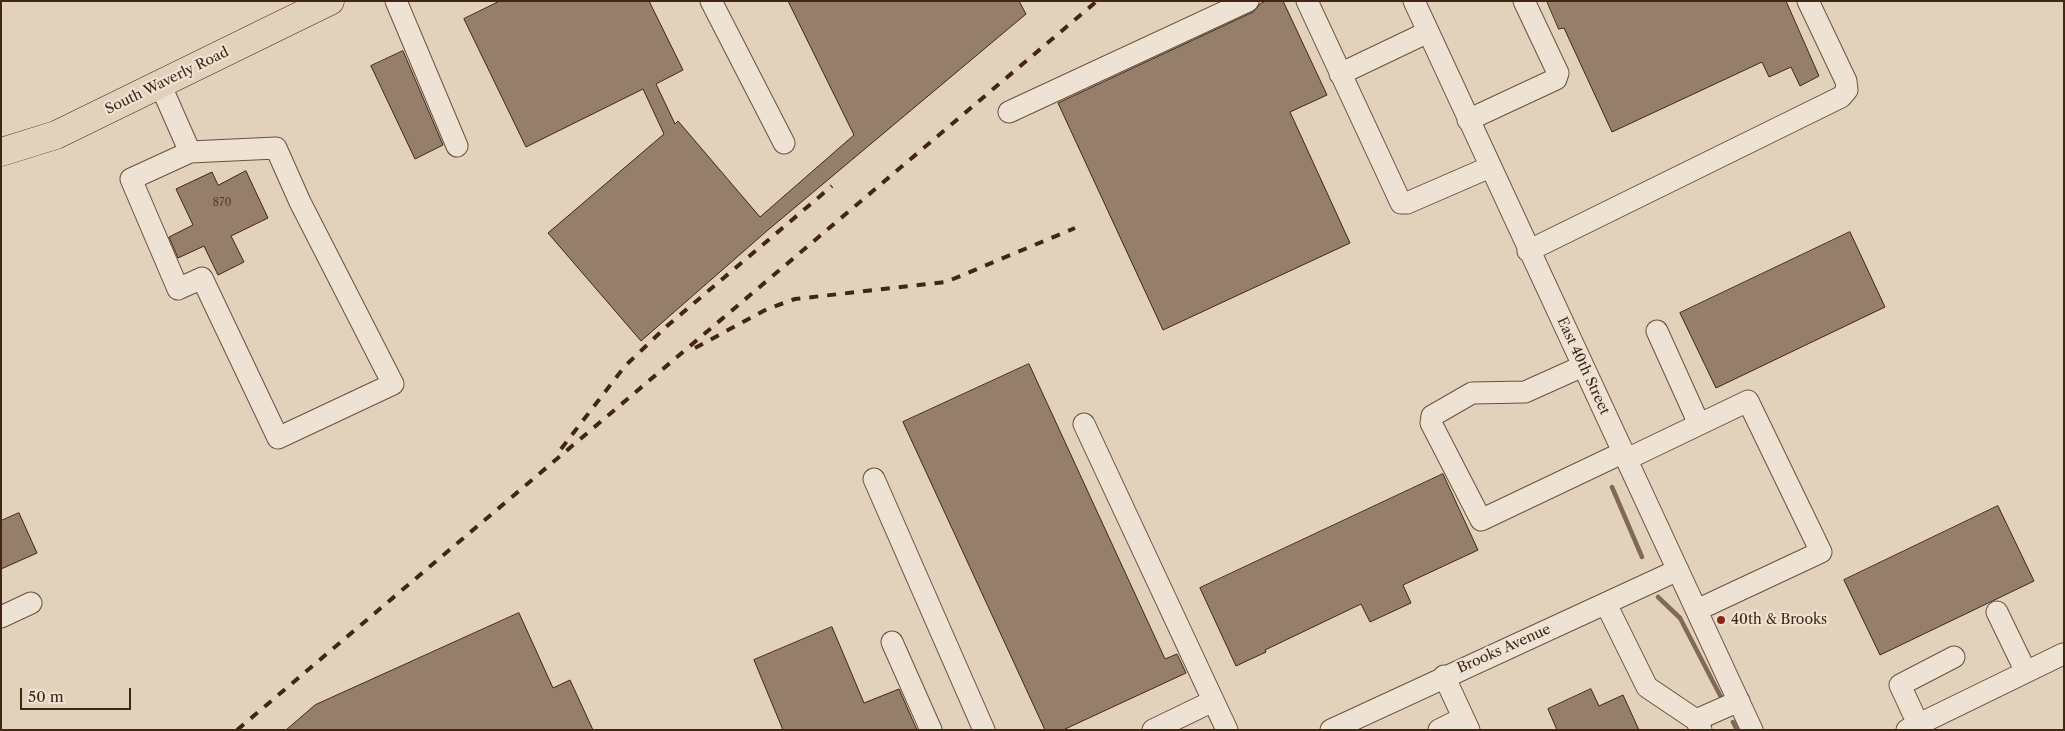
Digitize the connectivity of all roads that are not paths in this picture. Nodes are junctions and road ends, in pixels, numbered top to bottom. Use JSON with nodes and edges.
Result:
{"nodes":[{"id":1,"x":330,"y":1,"type":"edge"},
{"id":2,"x":396,"y":1,"type":"edge"},
{"id":3,"x":1248,"y":1,"type":"edge"},
{"id":4,"x":1306,"y":1,"type":"edge"},
{"id":5,"x":1414,"y":1,"type":"edge"},
{"id":6,"x":1524,"y":1,"type":"edge"},
{"id":7,"x":1808,"y":1,"type":"edge"},
{"id":8,"x":719,"y":4,"type":"edge"},
{"id":9,"x":1428,"y":32,"type":"junction"},
{"id":10,"x":1340,"y":74,"type":"junction"},
{"id":11,"x":160,"y":84,"type":"junction"},
{"id":12,"x":1009,"y":112,"type":"dead end"},
{"id":13,"x":1468,"y":120,"type":"junction"},
{"id":14,"x":784,"y":143,"type":"dead end"},
{"id":15,"x":457,"y":146,"type":"dead end"},
{"id":16,"x":1,"y":152,"type":"edge"},
{"id":17,"x":190,"y":152,"type":"junction"},
{"id":18,"x":1490,"y":167,"type":"junction"},
{"id":19,"x":1528,"y":251,"type":"junction"},
{"id":20,"x":1657,"y":331,"type":"dead end"},
{"id":21,"x":1583,"y":366,"type":"junction"},
{"id":22,"x":1084,"y":424,"type":"dead end"},
{"id":23,"x":1699,"y":424,"type":"junction"},
{"id":24,"x":1625,"y":456,"type":"junction"},
{"id":25,"x":874,"y":479,"type":"dead end"},
{"id":26,"x":1678,"y":570,"type":"junction"},
{"id":27,"x":31,"y":603,"type":"dead end"},
{"id":28,"x":1606,"y":604,"type":"junction"},
{"id":29,"x":1697,"y":610,"type":"junction"},
{"id":30,"x":1997,"y":612,"type":"dead end"},
{"id":31,"x":1,"y":617,"type":"edge"},
{"id":32,"x":892,"y":642,"type":"dead end"},
{"id":33,"x":2062,"y":654,"type":"dead end"},
{"id":34,"x":1954,"y":657,"type":"dead end"},
{"id":35,"x":2026,"y":672,"type":"junction"},
{"id":36,"x":1444,"y":676,"type":"junction"},
{"id":37,"x":1214,"y":701,"type":"junction"},
{"id":38,"x":1739,"y":701,"type":"junction"},
{"id":39,"x":1466,"y":724,"type":"edge"},
{"id":40,"x":1698,"y":725,"type":"edge"},
{"id":41,"x":1913,"y":727,"type":"edge"},
{"id":42,"x":931,"y":730,"type":"edge"},
{"id":43,"x":984,"y":730,"type":"edge"},
{"id":44,"x":1153,"y":730,"type":"edge"},
{"id":45,"x":1227,"y":730,"type":"edge"},
{"id":46,"x":1331,"y":730,"type":"edge"},
{"id":47,"x":1439,"y":730,"type":"edge"},
{"id":48,"x":1752,"y":730,"type":"edge"}],
"edges":[{"from":1,"to":11,"type":"main road","name":"South Waverly Road"},
{"from":2,"to":15,"type":"street"},
{"from":3,"to":12,"type":"street"},
{"from":4,"to":10,"type":"street"},
{"from":5,"to":9,"type":"street","name":"East 40th Street"},
{"from":6,"to":13,"type":"street"},
{"from":7,"to":19,"type":"street"},
{"from":8,"to":14,"type":"street"},
{"from":9,"to":10,"type":"street"},
{"from":9,"to":13,"type":"street","name":"East 40th Street"},
{"from":10,"to":18,"type":"street"},
{"from":11,"to":16,"type":"main road","name":"South Waverly Road"},
{"from":11,"to":17,"type":"street"},
{"from":13,"to":18,"type":"street","name":"East 40th Street"},
{"from":17,"to":17,"type":"street"},
{"from":18,"to":19,"type":"street","name":"East 40th Street"},
{"from":19,"to":21,"type":"street","name":"East 40th Street"},
{"from":20,"to":23,"type":"street"},
{"from":21,"to":24,"type":"street","name":"East 40th Street"},
{"from":21,"to":24,"type":"street"},
{"from":22,"to":37,"type":"street"},
{"from":23,"to":24,"type":"street"},
{"from":23,"to":29,"type":"street"},
{"from":24,"to":26,"type":"street","name":"East 40th Street"},
{"from":25,"to":43,"type":"street"},
{"from":26,"to":28,"type":"street","name":"Brooks Avenue"},
{"from":26,"to":29,"type":"street","name":"East 40th Street"},
{"from":27,"to":31,"type":"street"},
{"from":28,"to":36,"type":"street","name":"Brooks Avenue"},
{"from":28,"to":40,"type":"street"},
{"from":29,"to":38,"type":"street","name":"East 40th Street"},
{"from":30,"to":35,"type":"street"},
{"from":32,"to":42,"type":"street"},
{"from":33,"to":35,"type":"street"},
{"from":34,"to":41,"type":"street"},
{"from":35,"to":41,"type":"street"},
{"from":36,"to":39,"type":"street"},
{"from":36,"to":46,"type":"street","name":"Brooks Avenue"},
{"from":37,"to":44,"type":"street"},
{"from":37,"to":45,"type":"street"},
{"from":38,"to":40,"type":"street"},
{"from":38,"to":48,"type":"street","name":"East 40th Street"},
{"from":39,"to":47,"type":"street"}]}
